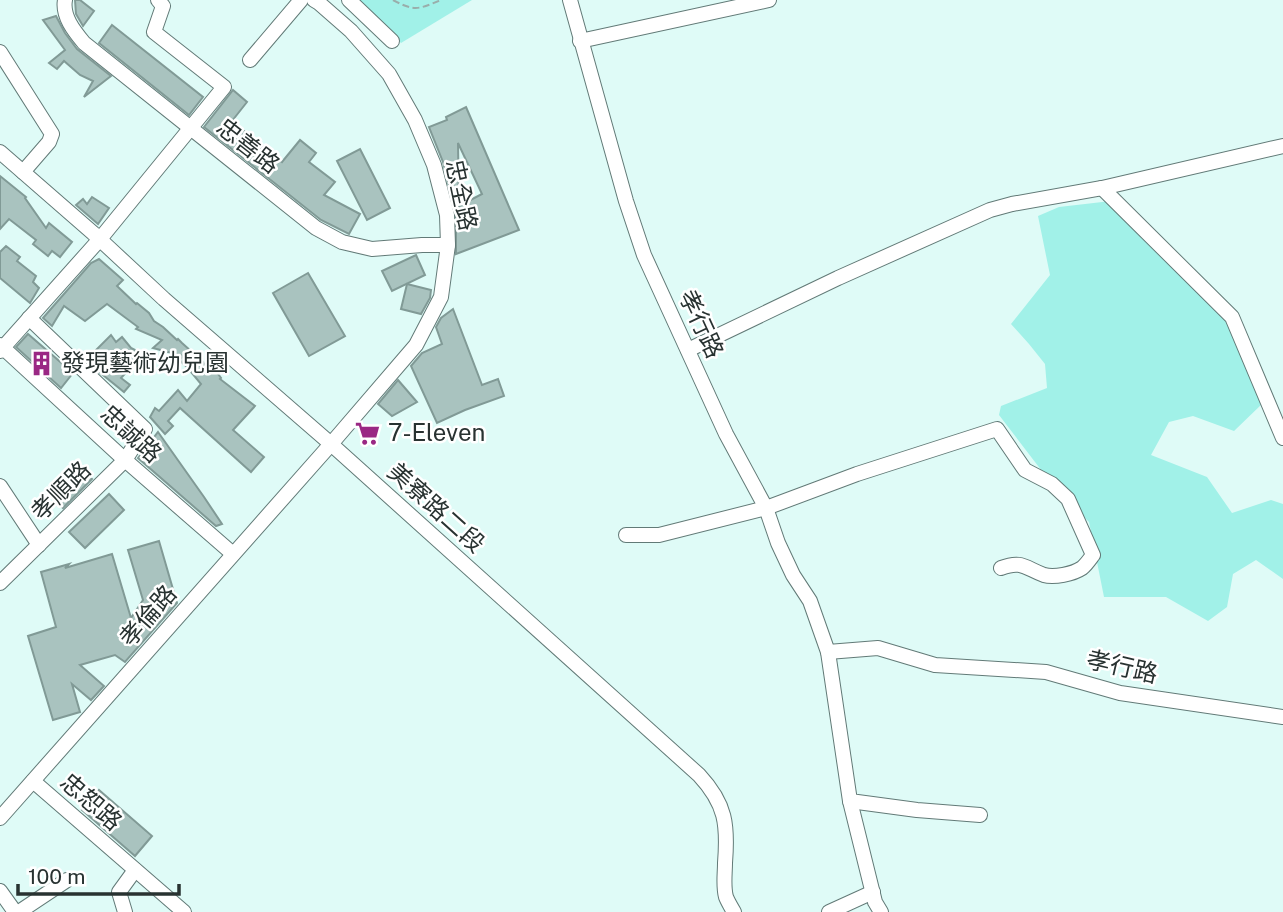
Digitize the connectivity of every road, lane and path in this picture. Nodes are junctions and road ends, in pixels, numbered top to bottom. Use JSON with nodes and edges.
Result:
{"nodes":[{"id":1,"x":65,"y":0,"type":"edge"},
{"id":2,"x":301,"y":0,"type":"edge"},
{"id":3,"x":349,"y":0,"type":"edge"},
{"id":4,"x":393,"y":0,"type":"edge"},
{"id":5,"x":441,"y":0,"type":"edge"},
{"id":6,"x":570,"y":0,"type":"edge"},
{"id":7,"x":769,"y":0,"type":"edge"},
{"id":8,"x":159,"y":1,"type":"edge"},
{"id":9,"x":318,"y":1,"type":"edge"},
{"id":10,"x":391,"y":41,"type":"dead end"},
{"id":11,"x":580,"y":41,"type":"junction"},
{"id":12,"x":0,"y":51,"type":"edge"},
{"id":13,"x":250,"y":60,"type":"dead end"},
{"id":14,"x":190,"y":129,"type":"junction"},
{"id":15,"x":1283,"y":146,"type":"edge"},
{"id":16,"x":0,"y":152,"type":"edge"},
{"id":17,"x":23,"y":172,"type":"junction"},
{"id":18,"x":1102,"y":188,"type":"junction"},
{"id":19,"x":100,"y":239,"type":"junction"},
{"id":20,"x":449,"y":245,"type":"junction"},
{"id":21,"x":29,"y":318,"type":"junction"},
{"id":22,"x":1,"y":348,"type":"edge"},
{"id":23,"x":688,"y":350,"type":"junction"},
{"id":24,"x":1283,"y":438,"type":"edge"},
{"id":25,"x":331,"y":444,"type":"junction"},
{"id":26,"x":125,"y":460,"type":"junction"},
{"id":27,"x":0,"y":486,"type":"edge"},
{"id":28,"x":765,"y":508,"type":"junction"},
{"id":29,"x":626,"y":535,"type":"dead end"},
{"id":30,"x":39,"y":545,"type":"junction"},
{"id":31,"x":233,"y":554,"type":"junction"},
{"id":32,"x":1001,"y":568,"type":"dead end"},
{"id":33,"x":1,"y":581,"type":"edge"},
{"id":34,"x":828,"y":652,"type":"junction"},
{"id":35,"x":1283,"y":717,"type":"edge"},
{"id":36,"x":33,"y":780,"type":"junction"},
{"id":37,"x":850,"y":802,"type":"junction"},
{"id":38,"x":980,"y":815,"type":"dead end"},
{"id":39,"x":0,"y":818,"type":"edge"},
{"id":40,"x":135,"y":870,"type":"junction"},
{"id":41,"x":67,"y":880,"type":"dead end"},
{"id":42,"x":0,"y":891,"type":"edge"},
{"id":43,"x":873,"y":892,"type":"junction"},
{"id":44,"x":17,"y":912,"type":"edge"},
{"id":45,"x":125,"y":912,"type":"edge"},
{"id":46,"x":184,"y":912,"type":"edge"},
{"id":47,"x":734,"y":912,"type":"edge"},
{"id":48,"x":829,"y":912,"type":"edge"},
{"id":49,"x":881,"y":912,"type":"edge"}],
"edges":[{"from":1,"to":14,"type":"street","name":"忠善路"},
{"from":2,"to":13,"type":"street"},
{"from":3,"to":10,"type":"street"},
{"from":4,"to":5,"type":"path"},
{"from":6,"to":11,"type":"street","name":"孝行路"},
{"from":7,"to":11,"type":"street"},
{"from":8,"to":14,"type":"street"},
{"from":9,"to":20,"type":"street","name":"忠全路"},
{"from":11,"to":23,"type":"street","name":"孝行路"},
{"from":12,"to":17,"type":"street"},
{"from":14,"to":19,"type":"street"},
{"from":14,"to":20,"type":"street","name":"忠善路"},
{"from":15,"to":18,"type":"street"},
{"from":16,"to":17,"type":"street","name":"美寮路二段"},
{"from":17,"to":19,"type":"street","name":"美寮路二段"},
{"from":18,"to":23,"type":"street"},
{"from":18,"to":24,"type":"street"},
{"from":19,"to":21,"type":"street"},
{"from":19,"to":25,"type":"street","name":"美寮路二段"},
{"from":20,"to":25,"type":"street","name":"忠全路"},
{"from":21,"to":22,"type":"street"},
{"from":21,"to":26,"type":"street","name":"孝順路"},
{"from":22,"to":26,"type":"street","name":"忠誠路"},
{"from":23,"to":28,"type":"street","name":"孝行路"},
{"from":25,"to":31,"type":"street","name":"孝倫路"},
{"from":25,"to":47,"type":"street","name":"美寮路二段"},
{"from":26,"to":30,"type":"street","name":"孝順路"},
{"from":26,"to":31,"type":"street","name":"忠誠路"},
{"from":27,"to":30,"type":"street"},
{"from":28,"to":29,"type":"street"},
{"from":28,"to":32,"type":"street"},
{"from":28,"to":34,"type":"street","name":"孝行路"},
{"from":30,"to":33,"type":"street","name":"孝順路"},
{"from":31,"to":36,"type":"street","name":"孝倫路"},
{"from":34,"to":35,"type":"street","name":"孝行路"},
{"from":34,"to":37,"type":"street","name":"孝行路"},
{"from":36,"to":39,"type":"street","name":"孝倫路"},
{"from":36,"to":40,"type":"street","name":"忠恕路"},
{"from":37,"to":38,"type":"street"},
{"from":37,"to":43,"type":"street","name":"孝行路"},
{"from":40,"to":45,"type":"street"},
{"from":40,"to":46,"type":"street","name":"忠恕路"},
{"from":41,"to":44,"type":"street"},
{"from":42,"to":44,"type":"street"},
{"from":43,"to":48,"type":"street"},
{"from":43,"to":49,"type":"street","name":"孝行路"}]}
